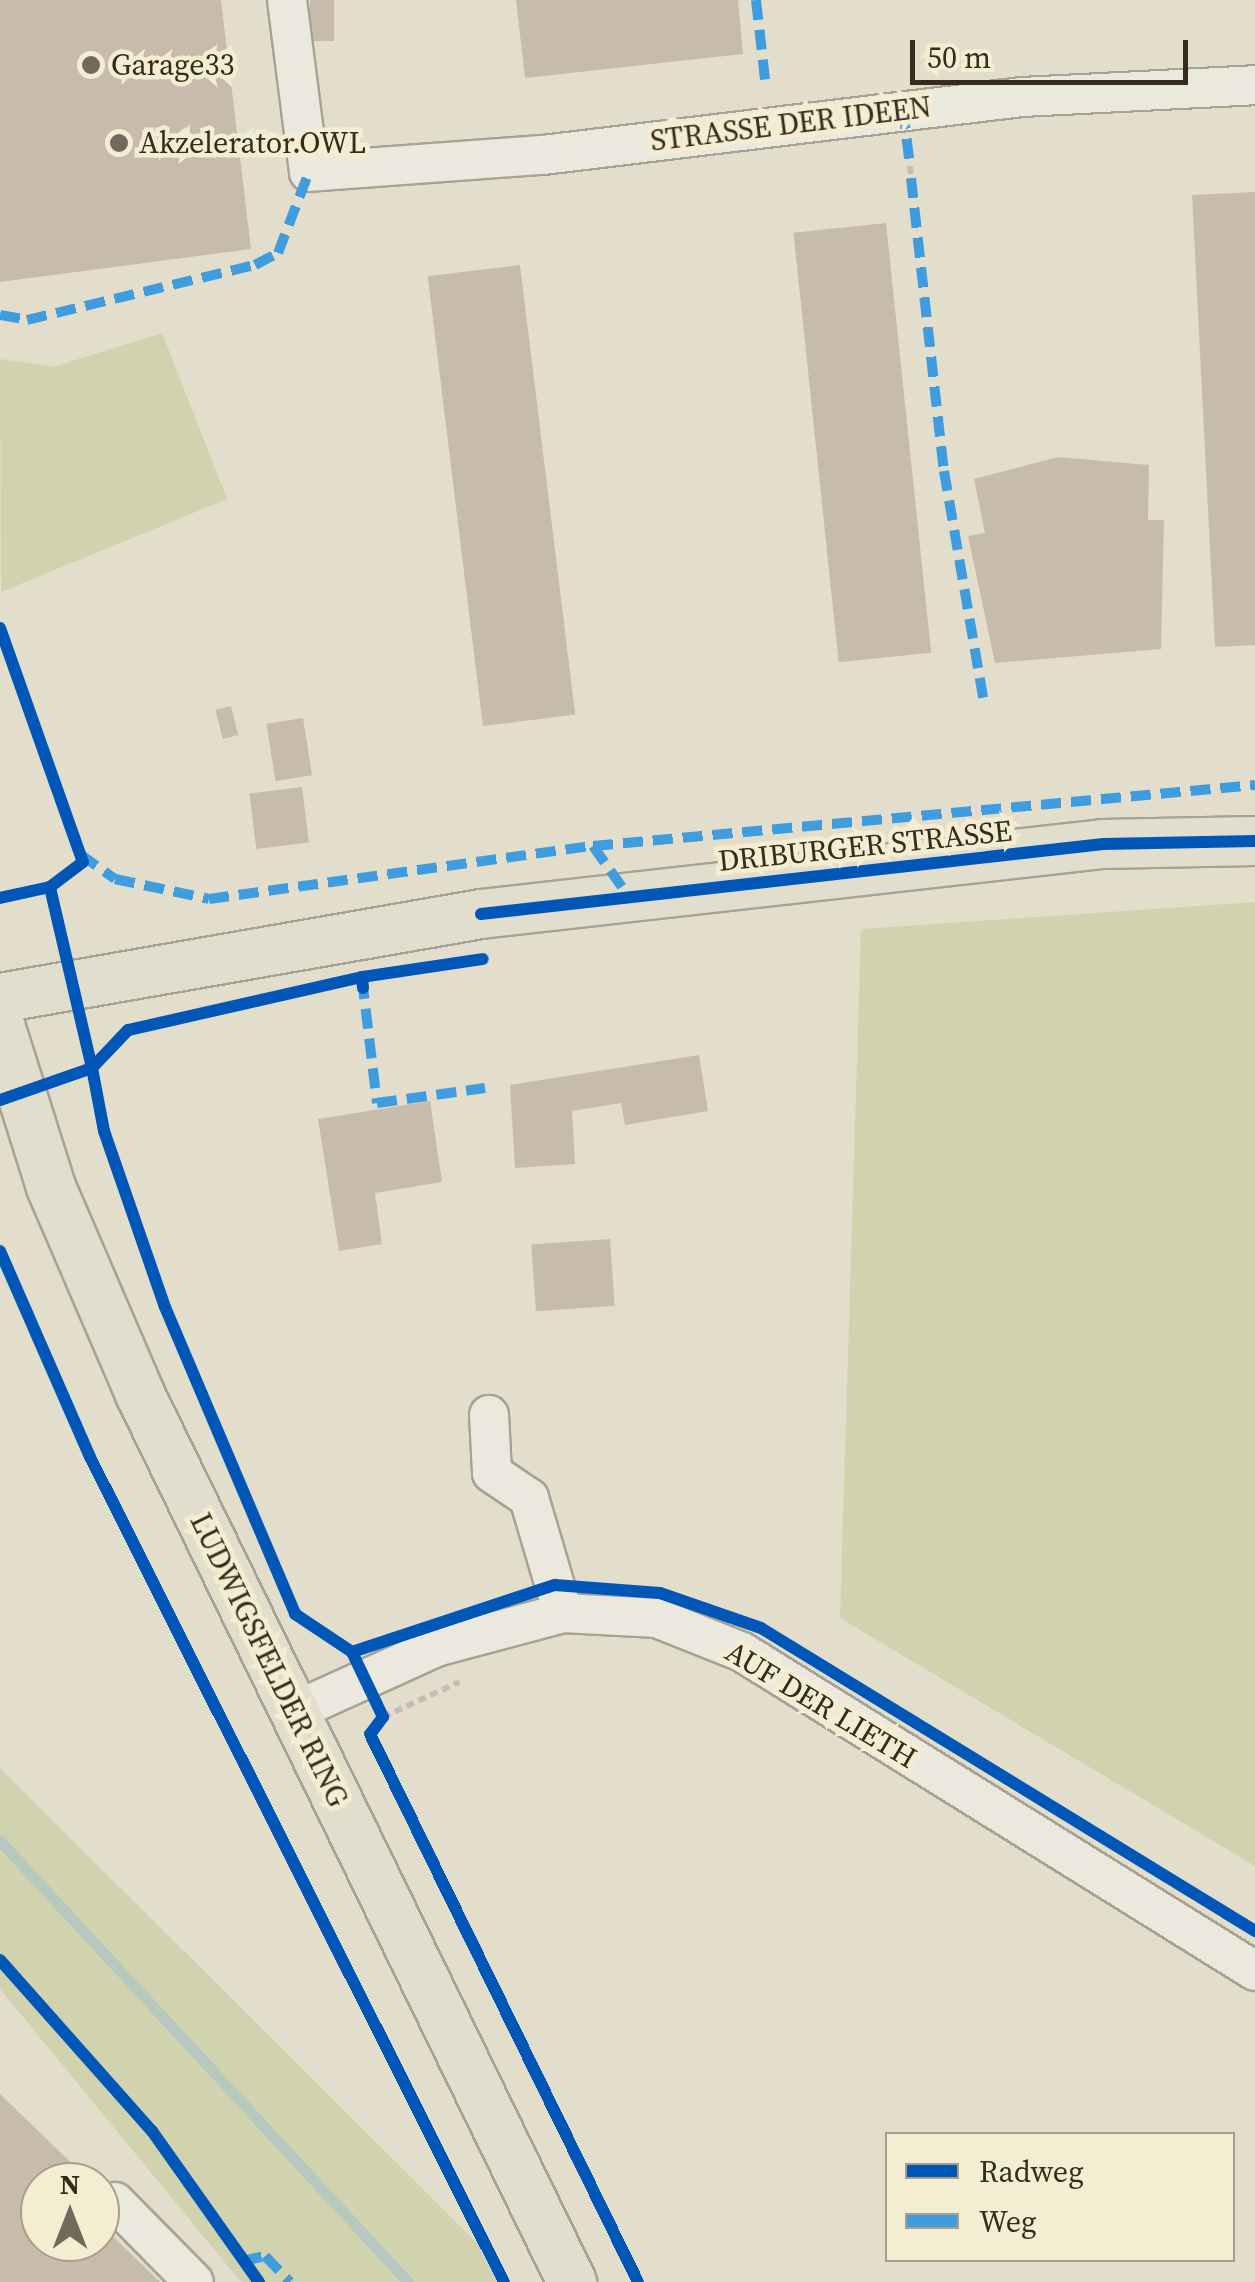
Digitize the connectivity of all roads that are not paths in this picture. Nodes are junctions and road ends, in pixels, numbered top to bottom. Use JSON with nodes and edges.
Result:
{"nodes":[{"id":1,"x":286,"y":0,"type":"edge"},
{"id":2,"x":1255,"y":85,"type":"edge"},
{"id":3,"x":1255,"y":841,"type":"edge"},
{"id":4,"x":0,"y":998,"type":"edge"},
{"id":5,"x":0,"y":1025,"type":"edge"},
{"id":6,"x":489,"y":1416,"type":"dead end"},
{"id":7,"x":563,"y":1613,"type":"junction"},
{"id":8,"x":294,"y":1712,"type":"junction"},
{"id":9,"x":1255,"y":1971,"type":"edge"},
{"id":10,"x":120,"y":2207,"type":"edge"},
{"id":11,"x":194,"y":2282,"type":"edge"},
{"id":12,"x":572,"y":2282,"type":"edge"}],
"edges":[{"from":1,"to":2,"type":"street","name":"STRASSE DER IDEEN"},
{"from":3,"to":4,"type":"main road","name":"DRIBURGER STRASSE"},
{"from":5,"to":8,"type":"main road","name":"LUDWIGSFELDER RING"},
{"from":6,"to":7,"type":"street"},
{"from":7,"to":8,"type":"street","name":"AUF DER LIETH"},
{"from":7,"to":9,"type":"street","name":"AUF DER LIETH"},
{"from":8,"to":12,"type":"main road","name":"LUDWIGSFELDER RING"},
{"from":10,"to":11,"type":"street"}]}
